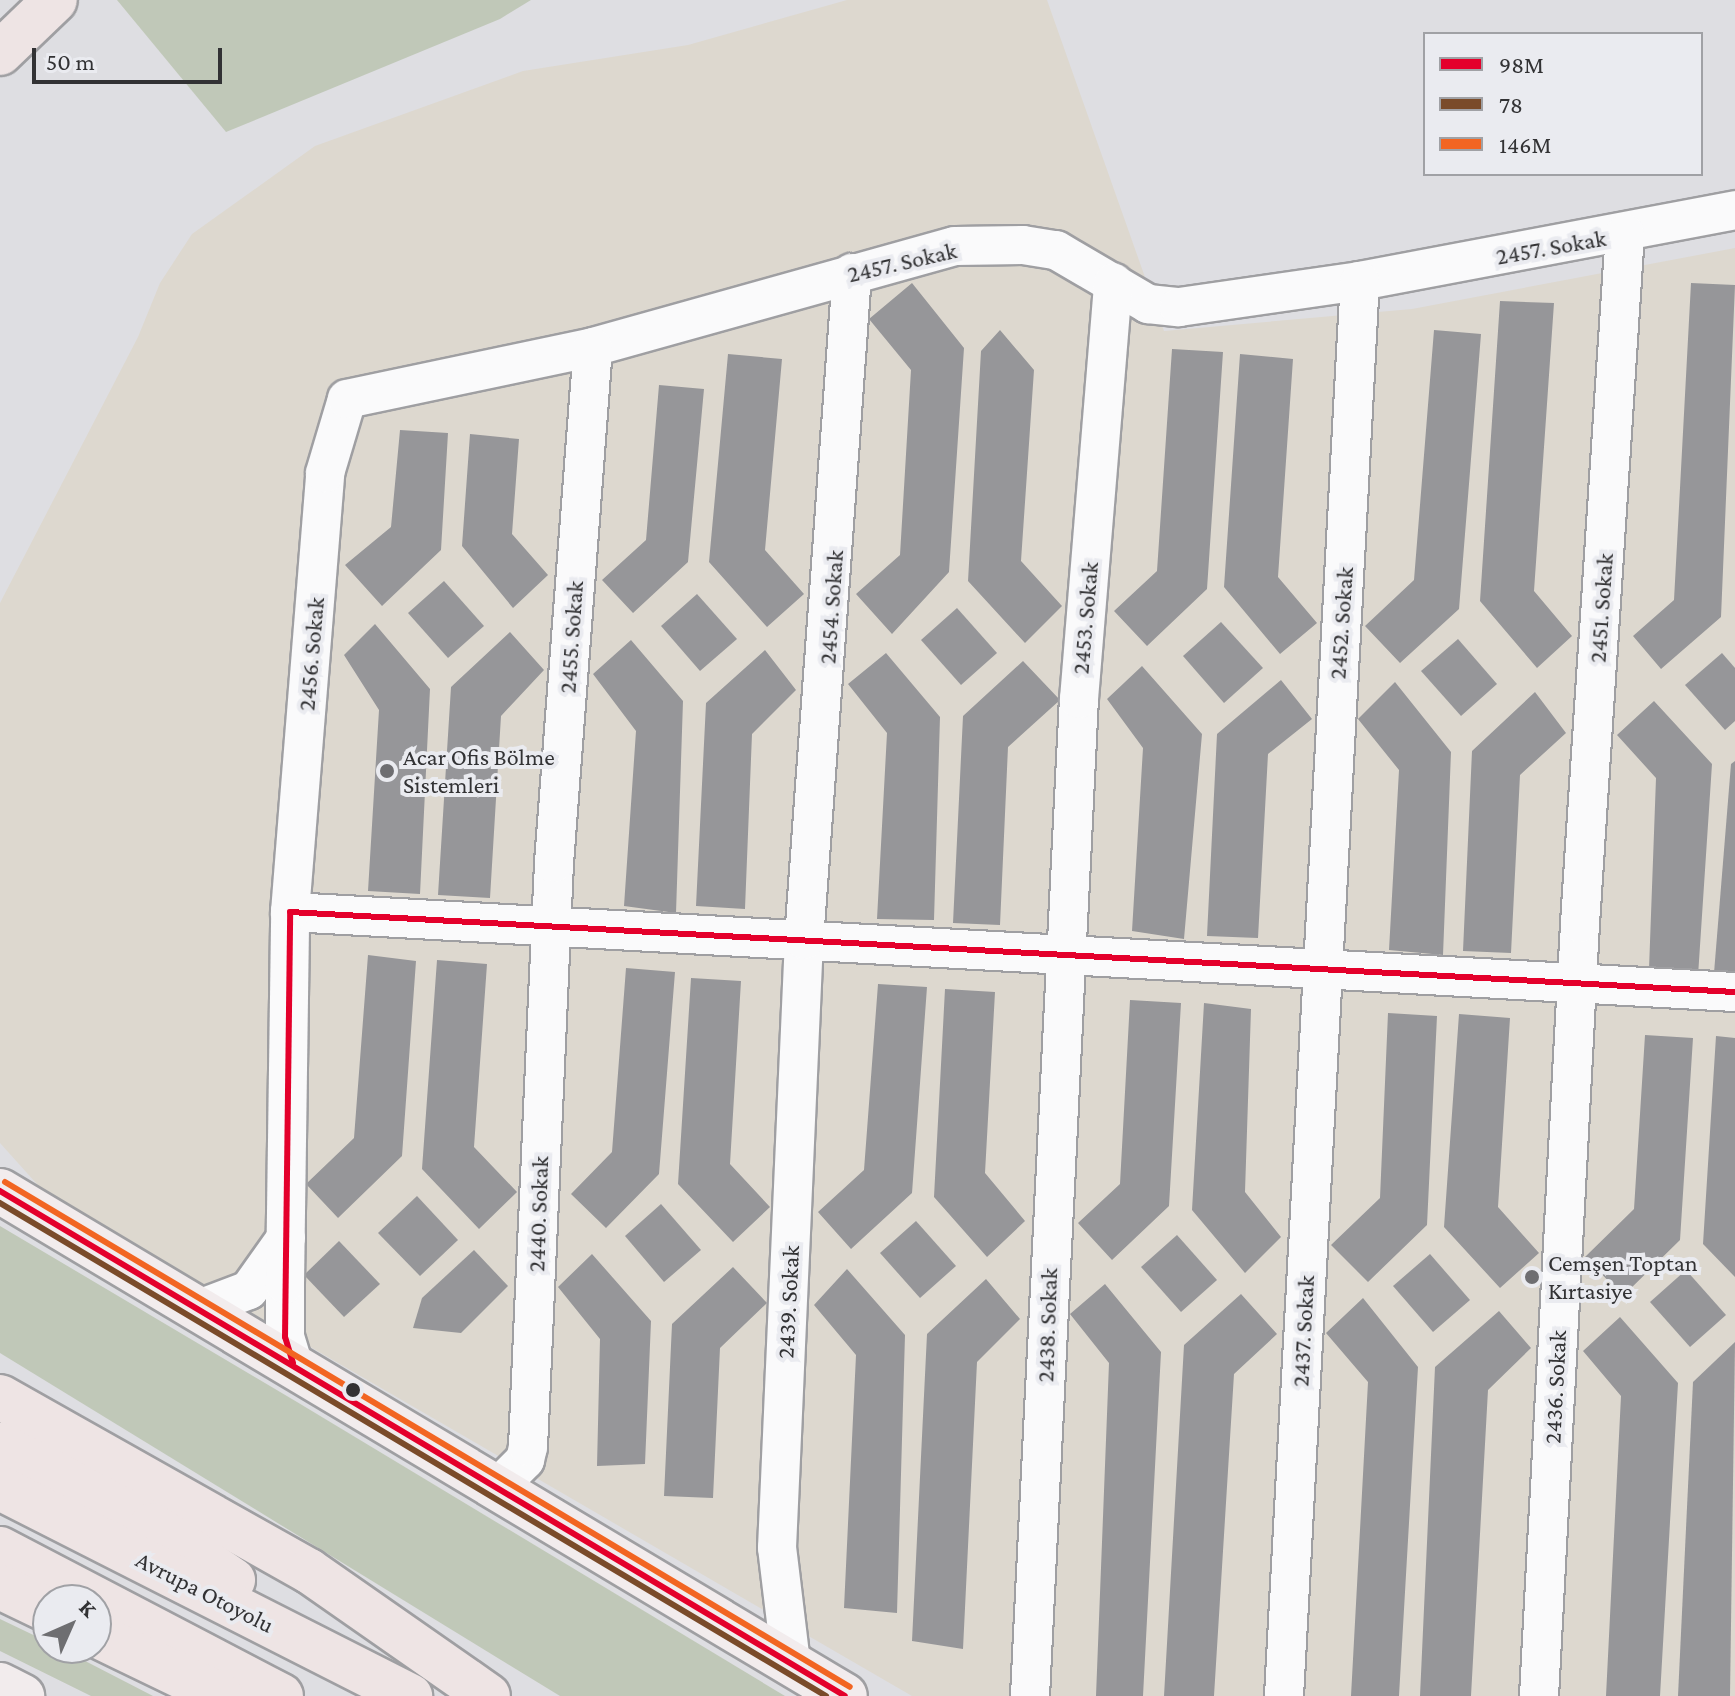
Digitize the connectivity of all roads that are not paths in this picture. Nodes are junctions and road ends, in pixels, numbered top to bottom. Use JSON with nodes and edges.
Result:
{"nodes":[{"id":1,"x":55,"y":0,"type":"edge"},
{"id":2,"x":0,"y":53,"type":"edge"},
{"id":3,"x":1735,"y":210,"type":"edge"},
{"id":4,"x":1625,"y":233,"type":"junction"},
{"id":5,"x":852,"y":273,"type":"junction"},
{"id":6,"x":1360,"y":281,"type":"junction"},
{"id":7,"x":1113,"y":282,"type":"junction"},
{"id":8,"x":593,"y":347,"type":"junction"},
{"id":9,"x":347,"y":399,"type":"joint"},
{"id":10,"x":290,"y":912,"type":"junction"},
{"id":11,"x":552,"y":926,"type":"junction"},
{"id":12,"x":804,"y":940,"type":"junction"},
{"id":13,"x":1064,"y":955,"type":"junction"},
{"id":14,"x":1321,"y":966,"type":"junction"},
{"id":15,"x":1577,"y":983,"type":"junction"},
{"id":16,"x":1735,"y":992,"type":"edge"},
{"id":17,"x":0,"y":1191,"type":"edge"},
{"id":18,"x":286,"y":1238,"type":"junction"},
{"id":19,"x":199,"y":1309,"type":"junction"},
{"id":20,"x":293,"y":1363,"type":"junction"},
{"id":21,"x":0,"y":1397,"type":"edge"},
{"id":22,"x":0,"y":1445,"type":"edge"},
{"id":23,"x":0,"y":1488,"type":"edge"},
{"id":24,"x":496,"y":1489,"type":"junction"},
{"id":25,"x":0,"y":1549,"type":"edge"},
{"id":26,"x":0,"y":1587,"type":"edge"},
{"id":27,"x":32,"y":1602,"type":"edge"},
{"id":28,"x":112,"y":1643,"type":"edge"},
{"id":29,"x":319,"y":1650,"type":"junction"},
{"id":30,"x":791,"y":1663,"type":"junction"},
{"id":31,"x":0,"y":1685,"type":"edge"},
{"id":32,"x":22,"y":1696,"type":"edge"},
{"id":33,"x":224,"y":1696,"type":"edge"},
{"id":34,"x":281,"y":1696,"type":"edge"},
{"id":35,"x":410,"y":1696,"type":"edge"},
{"id":36,"x":488,"y":1696,"type":"edge"},
{"id":37,"x":845,"y":1696,"type":"edge"},
{"id":38,"x":1030,"y":1696,"type":"edge"},
{"id":39,"x":1284,"y":1696,"type":"edge"},
{"id":40,"x":1539,"y":1696,"type":"edge"}],
"edges":[{"from":1,"to":2,"type":"highway"},
{"from":3,"to":4,"type":"street","name":"2457. Sokak"},
{"from":4,"to":6,"type":"street","name":"2457. Sokak"},
{"from":4,"to":15,"type":"street","name":"2451. Sokak"},
{"from":5,"to":7,"type":"street","name":"2457. Sokak"},
{"from":5,"to":8,"type":"street","name":"2457. Sokak"},
{"from":5,"to":12,"type":"street","name":"2454. Sokak"},
{"from":6,"to":7,"type":"street","name":"2457. Sokak"},
{"from":6,"to":14,"type":"street","name":"2452. Sokak"},
{"from":7,"to":13,"type":"street","name":"2453. Sokak"},
{"from":8,"to":9,"type":"street","name":"2457. Sokak"},
{"from":8,"to":11,"type":"street","name":"2455. Sokak"},
{"from":9,"to":10,"type":"street","name":"2456. Sokak"},
{"from":10,"to":11,"type":"street"},
{"from":10,"to":18,"type":"street","name":"2456. Sokak"},
{"from":11,"to":12,"type":"street"},
{"from":11,"to":24,"type":"street","name":"2440. Sokak"},
{"from":12,"to":13,"type":"street"},
{"from":12,"to":30,"type":"street","name":"2439. Sokak"},
{"from":13,"to":14,"type":"street"},
{"from":13,"to":38,"type":"street","name":"2438. Sokak"},
{"from":14,"to":15,"type":"street"},
{"from":14,"to":39,"type":"street","name":"2437. Sokak"},
{"from":15,"to":16,"type":"street"},
{"from":15,"to":40,"type":"street","name":"2436. Sokak"},
{"from":17,"to":19,"type":"main road"},
{"from":18,"to":19,"type":"street"},
{"from":18,"to":20,"type":"street","name":"2456. Sokak"},
{"from":19,"to":20,"type":"main road"},
{"from":20,"to":24,"type":"main road"},
{"from":21,"to":36,"type":"highway"},
{"from":22,"to":29,"type":"highway"},
{"from":23,"to":29,"type":"highway","name":"Avrupa Otoyolu"},
{"from":24,"to":30,"type":"main road"},
{"from":25,"to":34,"type":"highway"},
{"from":26,"to":27,"type":"highway"},
{"from":28,"to":33,"type":"highway"},
{"from":29,"to":35,"type":"highway","name":"Avrupa Otoyolu"},
{"from":30,"to":37,"type":"main road"},
{"from":31,"to":32,"type":"main road"}]}
